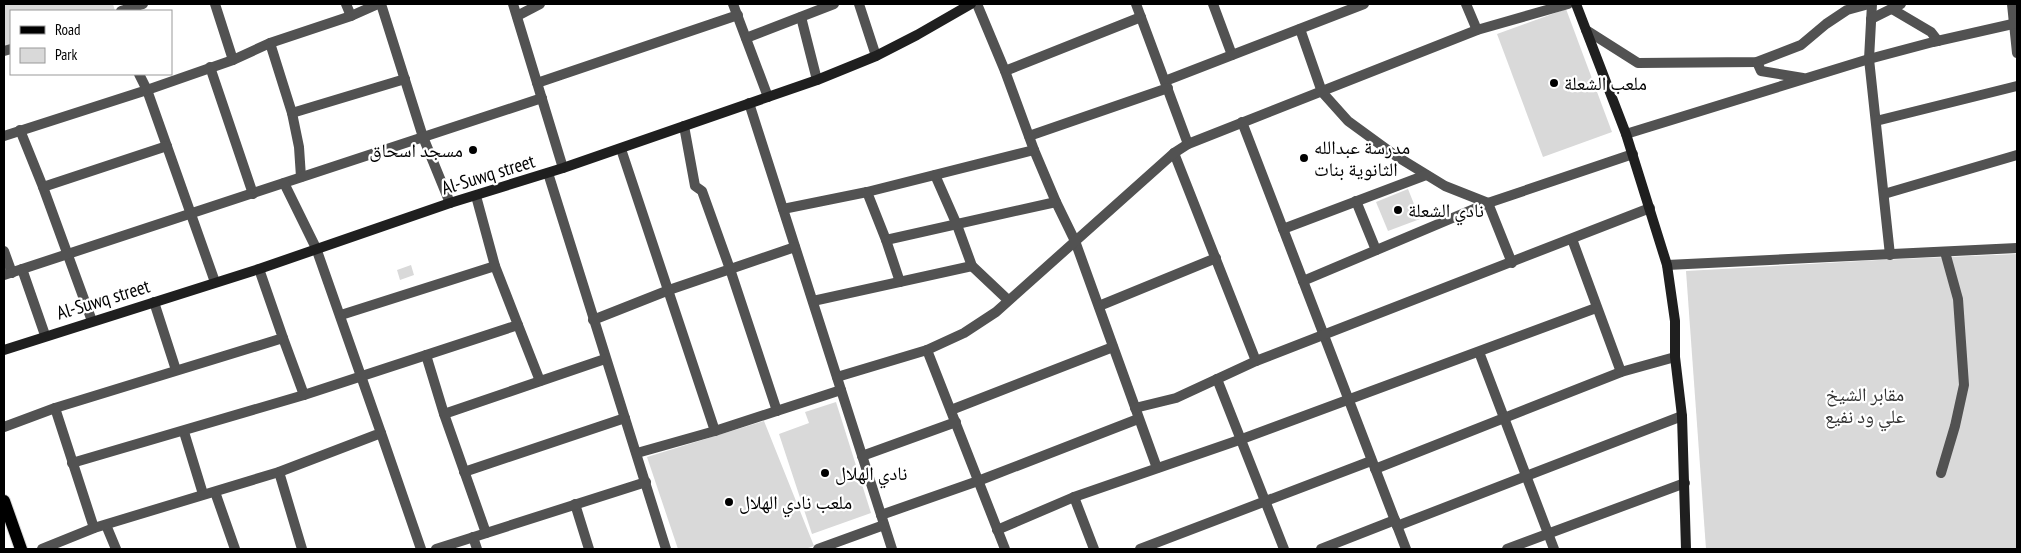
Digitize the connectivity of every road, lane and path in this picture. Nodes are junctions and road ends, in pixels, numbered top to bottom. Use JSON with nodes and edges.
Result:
{"nodes":[{"id":1,"x":143,"y":4,"type":"edge"},
{"id":2,"x":215,"y":4,"type":"edge"},
{"id":3,"x":346,"y":4,"type":"edge"},
{"id":4,"x":379,"y":4,"type":"edge"},
{"id":5,"x":513,"y":4,"type":"edge"},
{"id":6,"x":540,"y":4,"type":"edge"},
{"id":7,"x":733,"y":4,"type":"edge"},
{"id":8,"x":834,"y":4,"type":"edge"},
{"id":9,"x":859,"y":4,"type":"edge"},
{"id":10,"x":970,"y":4,"type":"edge"},
{"id":11,"x":977,"y":4,"type":"edge"},
{"id":12,"x":1136,"y":4,"type":"edge"},
{"id":13,"x":1213,"y":4,"type":"edge"},
{"id":14,"x":1364,"y":4,"type":"edge"},
{"id":15,"x":1466,"y":4,"type":"edge"},
{"id":16,"x":1568,"y":4,"type":"edge"},
{"id":17,"x":1576,"y":4,"type":"edge"},
{"id":18,"x":1870,"y":4,"type":"edge"},
{"id":19,"x":2012,"y":4,"type":"edge"},
{"id":20,"x":1896,"y":6,"type":"edge"},
{"id":21,"x":124,"y":10,"type":"edge"},
{"id":22,"x":738,"y":15,"type":"junction"},
{"id":23,"x":351,"y":16,"type":"junction"},
{"id":24,"x":517,"y":16,"type":"junction"},
{"id":25,"x":801,"y":17,"type":"junction"},
{"id":26,"x":1141,"y":18,"type":"junction"},
{"id":27,"x":1871,"y":19,"type":"junction"},
{"id":28,"x":2016,"y":24,"type":"edge"},
{"id":29,"x":1300,"y":29,"type":"junction"},
{"id":30,"x":1477,"y":30,"type":"junction"},
{"id":31,"x":1586,"y":30,"type":"junction"},
{"id":32,"x":746,"y":38,"type":"junction"},
{"id":33,"x":1938,"y":41,"type":"junction"},
{"id":34,"x":270,"y":43,"type":"junction"},
{"id":35,"x":2017,"y":53,"type":"edge"},
{"id":36,"x":1232,"y":55,"type":"junction"},
{"id":37,"x":876,"y":56,"type":"junction"},
{"id":38,"x":233,"y":60,"type":"junction"},
{"id":39,"x":1869,"y":60,"type":"junction"},
{"id":40,"x":1757,"y":62,"type":"junction"},
{"id":41,"x":210,"y":68,"type":"junction"},
{"id":42,"x":1005,"y":70,"type":"junction"},
{"id":43,"x":140,"y":75,"type":"edge"},
{"id":44,"x":405,"y":79,"type":"junction"},
{"id":45,"x":1806,"y":79,"type":"junction"},
{"id":46,"x":817,"y":80,"type":"junction"},
{"id":47,"x":537,"y":83,"type":"junction"},
{"id":48,"x":1166,"y":85,"type":"junction"},
{"id":49,"x":2017,"y":86,"type":"edge"},
{"id":50,"x":147,"y":90,"type":"junction"},
{"id":51,"x":1322,"y":92,"type":"junction"},
{"id":52,"x":768,"y":97,"type":"junction"},
{"id":53,"x":542,"y":98,"type":"junction"},
{"id":54,"x":748,"y":104,"type":"junction"},
{"id":55,"x":292,"y":113,"type":"junction"},
{"id":56,"x":1876,"y":121,"type":"junction"},
{"id":57,"x":1242,"y":122,"type":"junction"},
{"id":58,"x":684,"y":126,"type":"junction"},
{"id":59,"x":20,"y":130,"type":"junction"},
{"id":60,"x":1626,"y":134,"type":"junction"},
{"id":61,"x":4,"y":136,"type":"edge"},
{"id":62,"x":1029,"y":136,"type":"junction"},
{"id":63,"x":423,"y":137,"type":"junction"},
{"id":64,"x":1188,"y":144,"type":"junction"},
{"id":65,"x":167,"y":146,"type":"junction"},
{"id":66,"x":621,"y":149,"type":"junction"},
{"id":67,"x":1034,"y":150,"type":"junction"},
{"id":68,"x":1174,"y":153,"type":"junction"},
{"id":69,"x":1633,"y":154,"type":"junction"},
{"id":70,"x":2017,"y":155,"type":"edge"},
{"id":71,"x":563,"y":168,"type":"junction"},
{"id":72,"x":548,"y":173,"type":"junction"},
{"id":73,"x":935,"y":174,"type":"junction"},
{"id":74,"x":1426,"y":175,"type":"junction"},
{"id":75,"x":301,"y":178,"type":"junction"},
{"id":76,"x":284,"y":183,"type":"junction"},
{"id":77,"x":43,"y":188,"type":"junction"},
{"id":78,"x":867,"y":192,"type":"junction"},
{"id":79,"x":253,"y":194,"type":"junction"},
{"id":80,"x":1884,"y":194,"type":"junction"},
{"id":81,"x":476,"y":196,"type":"junction"},
{"id":82,"x":1356,"y":201,"type":"junction"},
{"id":83,"x":1056,"y":202,"type":"junction"},
{"id":84,"x":450,"y":203,"type":"junction"},
{"id":85,"x":1488,"y":203,"type":"junction"},
{"id":86,"x":1650,"y":208,"type":"junction"},
{"id":87,"x":783,"y":209,"type":"junction"},
{"id":88,"x":191,"y":214,"type":"junction"},
{"id":89,"x":957,"y":225,"type":"junction"},
{"id":90,"x":1283,"y":229,"type":"junction"},
{"id":91,"x":1572,"y":239,"type":"junction"},
{"id":92,"x":886,"y":240,"type":"junction"},
{"id":93,"x":1075,"y":241,"type":"junction"},
{"id":94,"x":795,"y":247,"type":"junction"},
{"id":95,"x":316,"y":248,"type":"junction"},
{"id":96,"x":2017,"y":248,"type":"edge"},
{"id":97,"x":1376,"y":250,"type":"junction"},
{"id":98,"x":4,"y":251,"type":"edge"},
{"id":99,"x":1945,"y":252,"type":"junction"},
{"id":100,"x":67,"y":254,"type":"junction"},
{"id":101,"x":1890,"y":255,"type":"junction"},
{"id":102,"x":1216,"y":258,"type":"junction"},
{"id":103,"x":1512,"y":262,"type":"junction"},
{"id":104,"x":1667,"y":265,"type":"junction"},
{"id":105,"x":495,"y":266,"type":"junction"},
{"id":106,"x":972,"y":266,"type":"junction"},
{"id":107,"x":259,"y":269,"type":"junction"},
{"id":108,"x":730,"y":269,"type":"junction"},
{"id":109,"x":12,"y":272,"type":"edge"},
{"id":110,"x":1303,"y":281,"type":"junction"},
{"id":111,"x":215,"y":282,"type":"junction"},
{"id":112,"x":900,"y":282,"type":"junction"},
{"id":113,"x":669,"y":290,"type":"junction"},
{"id":114,"x":1008,"y":300,"type":"junction"},
{"id":115,"x":813,"y":301,"type":"junction"},
{"id":116,"x":154,"y":302,"type":"junction"},
{"id":117,"x":1098,"y":306,"type":"junction"},
{"id":118,"x":1596,"y":308,"type":"junction"},
{"id":119,"x":341,"y":316,"type":"junction"},
{"id":120,"x":594,"y":320,"type":"junction"},
{"id":121,"x":92,"y":321,"type":"junction"},
{"id":122,"x":518,"y":325,"type":"junction"},
{"id":123,"x":45,"y":335,"type":"junction"},
{"id":124,"x":1323,"y":335,"type":"junction"},
{"id":125,"x":283,"y":338,"type":"junction"},
{"id":126,"x":1113,"y":347,"type":"junction"},
{"id":127,"x":4,"y":350,"type":"edge"},
{"id":128,"x":927,"y":350,"type":"junction"},
{"id":129,"x":1479,"y":352,"type":"junction"},
{"id":130,"x":426,"y":355,"type":"junction"},
{"id":131,"x":1675,"y":357,"type":"junction"},
{"id":132,"x":605,"y":359,"type":"junction"},
{"id":133,"x":1256,"y":361,"type":"junction"},
{"id":134,"x":176,"y":370,"type":"junction"},
{"id":135,"x":1622,"y":372,"type":"junction"},
{"id":136,"x":362,"y":376,"type":"junction"},
{"id":137,"x":837,"y":376,"type":"junction"},
{"id":138,"x":1216,"y":379,"type":"junction"},
{"id":139,"x":540,"y":381,"type":"junction"},
{"id":140,"x":841,"y":390,"type":"junction"},
{"id":141,"x":304,"y":395,"type":"junction"},
{"id":142,"x":1348,"y":400,"type":"junction"},
{"id":143,"x":55,"y":408,"type":"junction"},
{"id":144,"x":1135,"y":408,"type":"junction"},
{"id":145,"x":951,"y":410,"type":"junction"},
{"id":146,"x":777,"y":411,"type":"junction"},
{"id":147,"x":444,"y":414,"type":"junction"},
{"id":148,"x":1682,"y":416,"type":"junction"},
{"id":149,"x":625,"y":418,"type":"junction"},
{"id":150,"x":1138,"y":419,"type":"junction"},
{"id":151,"x":1504,"y":419,"type":"junction"},
{"id":152,"x":956,"y":422,"type":"junction"},
{"id":153,"x":4,"y":427,"type":"edge"},
{"id":154,"x":715,"y":431,"type":"junction"},
{"id":155,"x":184,"y":432,"type":"junction"},
{"id":156,"x":381,"y":433,"type":"junction"},
{"id":157,"x":1242,"y":439,"type":"junction"},
{"id":158,"x":636,"y":453,"type":"junction"},
{"id":159,"x":862,"y":456,"type":"junction"},
{"id":160,"x":72,"y":463,"type":"junction"},
{"id":161,"x":1373,"y":465,"type":"junction"},
{"id":162,"x":1157,"y":468,"type":"junction"},
{"id":163,"x":279,"y":472,"type":"junction"},
{"id":164,"x":464,"y":472,"type":"junction"},
{"id":165,"x":1941,"y":473,"type":"dead end"},
{"id":166,"x":1526,"y":476,"type":"junction"},
{"id":167,"x":978,"y":480,"type":"junction"},
{"id":168,"x":646,"y":482,"type":"junction"},
{"id":169,"x":1685,"y":483,"type":"junction"},
{"id":170,"x":215,"y":492,"type":"junction"},
{"id":171,"x":204,"y":494,"type":"junction"},
{"id":172,"x":1074,"y":497,"type":"junction"},
{"id":173,"x":1267,"y":502,"type":"junction"},
{"id":174,"x":4,"y":503,"type":"edge"},
{"id":175,"x":575,"y":504,"type":"junction"},
{"id":176,"x":882,"y":520,"type":"junction"},
{"id":177,"x":1396,"y":523,"type":"junction"},
{"id":178,"x":106,"y":525,"type":"junction"},
{"id":179,"x":94,"y":528,"type":"junction"},
{"id":180,"x":997,"y":530,"type":"junction"},
{"id":181,"x":486,"y":533,"type":"junction"},
{"id":182,"x":1548,"y":533,"type":"junction"},
{"id":183,"x":473,"y":537,"type":"junction"},
{"id":184,"x":21,"y":549,"type":"edge"},
{"id":185,"x":42,"y":549,"type":"edge"},
{"id":186,"x":116,"y":549,"type":"edge"},
{"id":187,"x":235,"y":549,"type":"edge"},
{"id":188,"x":302,"y":549,"type":"edge"},
{"id":189,"x":421,"y":549,"type":"edge"},
{"id":190,"x":436,"y":549,"type":"edge"},
{"id":191,"x":477,"y":549,"type":"edge"},
{"id":192,"x":589,"y":549,"type":"edge"},
{"id":193,"x":666,"y":549,"type":"edge"},
{"id":194,"x":818,"y":549,"type":"edge"},
{"id":195,"x":892,"y":549,"type":"edge"},
{"id":196,"x":1005,"y":549,"type":"edge"},
{"id":197,"x":1094,"y":549,"type":"edge"},
{"id":198,"x":1140,"y":549,"type":"edge"},
{"id":199,"x":1284,"y":549,"type":"edge"},
{"id":200,"x":1321,"y":549,"type":"edge"},
{"id":201,"x":1406,"y":549,"type":"edge"},
{"id":202,"x":1507,"y":549,"type":"edge"},
{"id":203,"x":1554,"y":549,"type":"edge"},
{"id":204,"x":1686,"y":549,"type":"edge"}],
"edges":[{"from":1,"to":21,"type":"street"},
{"from":2,"to":38,"type":"street"},
{"from":3,"to":23,"type":"street"},
{"from":4,"to":23,"type":"street"},
{"from":4,"to":44,"type":"street"},
{"from":5,"to":24,"type":"street"},
{"from":6,"to":24,"type":"street"},
{"from":7,"to":22,"type":"street"},
{"from":8,"to":25,"type":"street"},
{"from":9,"to":37,"type":"street"},
{"from":10,"to":37,"type":"street","name":"Al-Suwq street"},
{"from":11,"to":42,"type":"street"},
{"from":12,"to":26,"type":"street"},
{"from":13,"to":36,"type":"street"},
{"from":14,"to":29,"type":"street"},
{"from":15,"to":30,"type":"street"},
{"from":16,"to":30,"type":"street"},
{"from":17,"to":31,"type":"street"},
{"from":18,"to":27,"type":"street"},
{"from":18,"to":40,"type":"street"},
{"from":19,"to":28,"type":"street"},
{"from":20,"to":27,"type":"street"},
{"from":20,"to":33,"type":"street"},
{"from":22,"to":32,"type":"street"},
{"from":22,"to":47,"type":"street"},
{"from":23,"to":34,"type":"street"},
{"from":24,"to":47,"type":"street"},
{"from":25,"to":32,"type":"street"},
{"from":25,"to":46,"type":"street"},
{"from":26,"to":42,"type":"street"},
{"from":26,"to":48,"type":"street"},
{"from":27,"to":39,"type":"street"},
{"from":28,"to":33,"type":"street"},
{"from":28,"to":35,"type":"street"},
{"from":29,"to":36,"type":"street"},
{"from":29,"to":51,"type":"street"},
{"from":30,"to":51,"type":"street"},
{"from":31,"to":40,"type":"street"},
{"from":31,"to":60,"type":"street"},
{"from":32,"to":52,"type":"street"},
{"from":33,"to":39,"type":"street"},
{"from":34,"to":38,"type":"street"},
{"from":34,"to":55,"type":"street"},
{"from":36,"to":48,"type":"street"},
{"from":37,"to":46,"type":"street","name":"Al-Suwq street"},
{"from":38,"to":41,"type":"street"},
{"from":39,"to":45,"type":"street"},
{"from":39,"to":56,"type":"street"},
{"from":40,"to":45,"type":"street"},
{"from":41,"to":50,"type":"street"},
{"from":41,"to":79,"type":"street"},
{"from":42,"to":62,"type":"street"},
{"from":43,"to":50,"type":"street"},
{"from":44,"to":55,"type":"street"},
{"from":44,"to":63,"type":"street"},
{"from":45,"to":60,"type":"street"},
{"from":46,"to":52,"type":"street","name":"Al-Suwq street"},
{"from":47,"to":53,"type":"street"},
{"from":48,"to":62,"type":"street"},
{"from":48,"to":64,"type":"street"},
{"from":49,"to":56,"type":"street"},
{"from":50,"to":59,"type":"street"},
{"from":50,"to":65,"type":"street"},
{"from":51,"to":57,"type":"street"},
{"from":51,"to":74,"type":"street"},
{"from":52,"to":54,"type":"street","name":"Al-Suwq street"},
{"from":53,"to":63,"type":"street"},
{"from":53,"to":71,"type":"street"},
{"from":54,"to":58,"type":"street","name":"Al-Suwq street"},
{"from":54,"to":87,"type":"street"},
{"from":55,"to":75,"type":"street"},
{"from":56,"to":80,"type":"street"},
{"from":57,"to":64,"type":"street"},
{"from":57,"to":90,"type":"street"},
{"from":58,"to":66,"type":"street","name":"Al-Suwq street"},
{"from":58,"to":108,"type":"street"},
{"from":59,"to":61,"type":"street"},
{"from":59,"to":77,"type":"street"},
{"from":60,"to":69,"type":"street"},
{"from":62,"to":67,"type":"street"},
{"from":63,"to":75,"type":"street"},
{"from":63,"to":84,"type":"street"},
{"from":64,"to":68,"type":"street"},
{"from":65,"to":77,"type":"street"},
{"from":65,"to":88,"type":"street"},
{"from":66,"to":71,"type":"street","name":"Al-Suwq street"},
{"from":66,"to":113,"type":"street"},
{"from":67,"to":73,"type":"street"},
{"from":67,"to":83,"type":"street"},
{"from":68,"to":93,"type":"street"},
{"from":68,"to":102,"type":"street"},
{"from":69,"to":85,"type":"street"},
{"from":69,"to":86,"type":"street"},
{"from":70,"to":80,"type":"street"},
{"from":71,"to":72,"type":"street","name":"Al-Suwq street"},
{"from":72,"to":81,"type":"street","name":"Al-Suwq street"},
{"from":72,"to":120,"type":"street"},
{"from":73,"to":78,"type":"street"},
{"from":73,"to":89,"type":"street"},
{"from":74,"to":82,"type":"street"},
{"from":74,"to":85,"type":"street"},
{"from":75,"to":76,"type":"street"},
{"from":76,"to":79,"type":"street"},
{"from":76,"to":95,"type":"street"},
{"from":77,"to":100,"type":"street"},
{"from":78,"to":87,"type":"street"},
{"from":78,"to":92,"type":"street"},
{"from":79,"to":88,"type":"street"},
{"from":80,"to":101,"type":"street"},
{"from":81,"to":84,"type":"street","name":"Al-Suwq street"},
{"from":81,"to":105,"type":"street"},
{"from":82,"to":90,"type":"street"},
{"from":82,"to":97,"type":"street"},
{"from":83,"to":89,"type":"street"},
{"from":83,"to":93,"type":"street"},
{"from":84,"to":95,"type":"street","name":"Al-Suwq street"},
{"from":85,"to":97,"type":"street"},
{"from":85,"to":103,"type":"street"},
{"from":86,"to":91,"type":"street"},
{"from":86,"to":104,"type":"street"},
{"from":87,"to":94,"type":"street"},
{"from":88,"to":100,"type":"street"},
{"from":88,"to":111,"type":"street"},
{"from":89,"to":92,"type":"street"},
{"from":89,"to":106,"type":"street"},
{"from":90,"to":110,"type":"street"},
{"from":91,"to":103,"type":"street"},
{"from":91,"to":118,"type":"street"},
{"from":92,"to":112,"type":"street"},
{"from":93,"to":114,"type":"street"},
{"from":93,"to":117,"type":"street"},
{"from":94,"to":108,"type":"street"},
{"from":94,"to":115,"type":"street"},
{"from":95,"to":107,"type":"street","name":"Al-Suwq street"},
{"from":95,"to":119,"type":"street"},
{"from":96,"to":99,"type":"street"},
{"from":97,"to":110,"type":"street"},
{"from":98,"to":109,"type":"street"},
{"from":99,"to":101,"type":"street"},
{"from":99,"to":165,"type":"street"},
{"from":100,"to":109,"type":"street"},
{"from":100,"to":121,"type":"street"},
{"from":101,"to":104,"type":"street"},
{"from":102,"to":117,"type":"street"},
{"from":102,"to":133,"type":"street"},
{"from":103,"to":124,"type":"street"},
{"from":104,"to":131,"type":"street"},
{"from":105,"to":119,"type":"street"},
{"from":105,"to":122,"type":"street"},
{"from":106,"to":112,"type":"street"},
{"from":106,"to":114,"type":"street"},
{"from":107,"to":111,"type":"street","name":"Al-Suwq street"},
{"from":107,"to":125,"type":"street"},
{"from":108,"to":113,"type":"street"},
{"from":108,"to":146,"type":"street"},
{"from":109,"to":123,"type":"street"},
{"from":110,"to":124,"type":"street"},
{"from":111,"to":116,"type":"street","name":"Al-Suwq street"},
{"from":112,"to":115,"type":"street"},
{"from":113,"to":120,"type":"street"},
{"from":113,"to":154,"type":"street"},
{"from":114,"to":128,"type":"street"},
{"from":115,"to":137,"type":"street"},
{"from":116,"to":121,"type":"street","name":"Al-Suwq street"},
{"from":116,"to":134,"type":"street"},
{"from":117,"to":126,"type":"street"},
{"from":118,"to":129,"type":"street"},
{"from":118,"to":135,"type":"street"},
{"from":119,"to":136,"type":"street"},
{"from":120,"to":132,"type":"street"},
{"from":121,"to":123,"type":"street","name":"Al-Suwq street"},
{"from":122,"to":130,"type":"street"},
{"from":122,"to":139,"type":"street"},
{"from":123,"to":127,"type":"street","name":"Al-Suwq street"},
{"from":124,"to":133,"type":"street"},
{"from":124,"to":142,"type":"street"},
{"from":125,"to":134,"type":"street"},
{"from":125,"to":141,"type":"street"},
{"from":126,"to":144,"type":"street"},
{"from":126,"to":145,"type":"street"},
{"from":128,"to":137,"type":"street"},
{"from":128,"to":145,"type":"street"},
{"from":129,"to":142,"type":"street"},
{"from":129,"to":151,"type":"street"},
{"from":130,"to":136,"type":"street"},
{"from":130,"to":147,"type":"street"},
{"from":131,"to":135,"type":"street"},
{"from":131,"to":148,"type":"street"},
{"from":132,"to":139,"type":"street"},
{"from":132,"to":149,"type":"street"},
{"from":133,"to":138,"type":"street"},
{"from":134,"to":143,"type":"street"},
{"from":135,"to":151,"type":"street"},
{"from":136,"to":141,"type":"street"},
{"from":136,"to":156,"type":"street"},
{"from":137,"to":140,"type":"street"},
{"from":138,"to":144,"type":"street"},
{"from":138,"to":157,"type":"street"},
{"from":139,"to":147,"type":"street"},
{"from":140,"to":146,"type":"street"},
{"from":140,"to":159,"type":"street"},
{"from":141,"to":155,"type":"street"},
{"from":142,"to":157,"type":"street"},
{"from":142,"to":161,"type":"street"},
{"from":143,"to":153,"type":"street"},
{"from":143,"to":160,"type":"street"},
{"from":144,"to":150,"type":"street"},
{"from":145,"to":152,"type":"street"},
{"from":146,"to":154,"type":"street"},
{"from":147,"to":164,"type":"street"},
{"from":148,"to":166,"type":"street"},
{"from":148,"to":169,"type":"street"},
{"from":149,"to":158,"type":"street"},
{"from":149,"to":164,"type":"street"},
{"from":150,"to":162,"type":"street"},
{"from":150,"to":167,"type":"street"},
{"from":151,"to":161,"type":"street"},
{"from":151,"to":166,"type":"street"},
{"from":152,"to":159,"type":"street"},
{"from":152,"to":167,"type":"street"},
{"from":154,"to":158,"type":"street"},
{"from":155,"to":160,"type":"street"},
{"from":155,"to":171,"type":"street"},
{"from":156,"to":163,"type":"street"},
{"from":156,"to":189,"type":"street"},
{"from":157,"to":162,"type":"street"},
{"from":157,"to":173,"type":"street"},
{"from":158,"to":168,"type":"street"},
{"from":159,"to":176,"type":"street"},
{"from":160,"to":179,"type":"street"},
{"from":161,"to":173,"type":"street"},
{"from":161,"to":177,"type":"street"},
{"from":162,"to":172,"type":"street"},
{"from":163,"to":170,"type":"street"},
{"from":163,"to":188,"type":"street"},
{"from":164,"to":181,"type":"street"},
{"from":166,"to":177,"type":"street"},
{"from":166,"to":182,"type":"street"},
{"from":167,"to":176,"type":"street"},
{"from":167,"to":180,"type":"street"},
{"from":168,"to":175,"type":"street"},
{"from":168,"to":193,"type":"street"},
{"from":169,"to":182,"type":"street"},
{"from":169,"to":204,"type":"street"},
{"from":170,"to":171,"type":"street"},
{"from":170,"to":187,"type":"street"},
{"from":171,"to":178,"type":"street"},
{"from":172,"to":180,"type":"street"},
{"from":172,"to":197,"type":"street"},
{"from":173,"to":198,"type":"street"},
{"from":173,"to":199,"type":"street"},
{"from":174,"to":184,"type":"main road"},
{"from":175,"to":181,"type":"street"},
{"from":175,"to":192,"type":"street"},
{"from":176,"to":194,"type":"street"},
{"from":176,"to":195,"type":"street"},
{"from":177,"to":200,"type":"street"},
{"from":177,"to":201,"type":"street"},
{"from":178,"to":179,"type":"street"},
{"from":178,"to":186,"type":"street"},
{"from":179,"to":185,"type":"street"},
{"from":180,"to":196,"type":"street"},
{"from":181,"to":183,"type":"street"},
{"from":182,"to":202,"type":"street"},
{"from":182,"to":203,"type":"street"},
{"from":183,"to":190,"type":"street"},
{"from":183,"to":191,"type":"street"}]}
